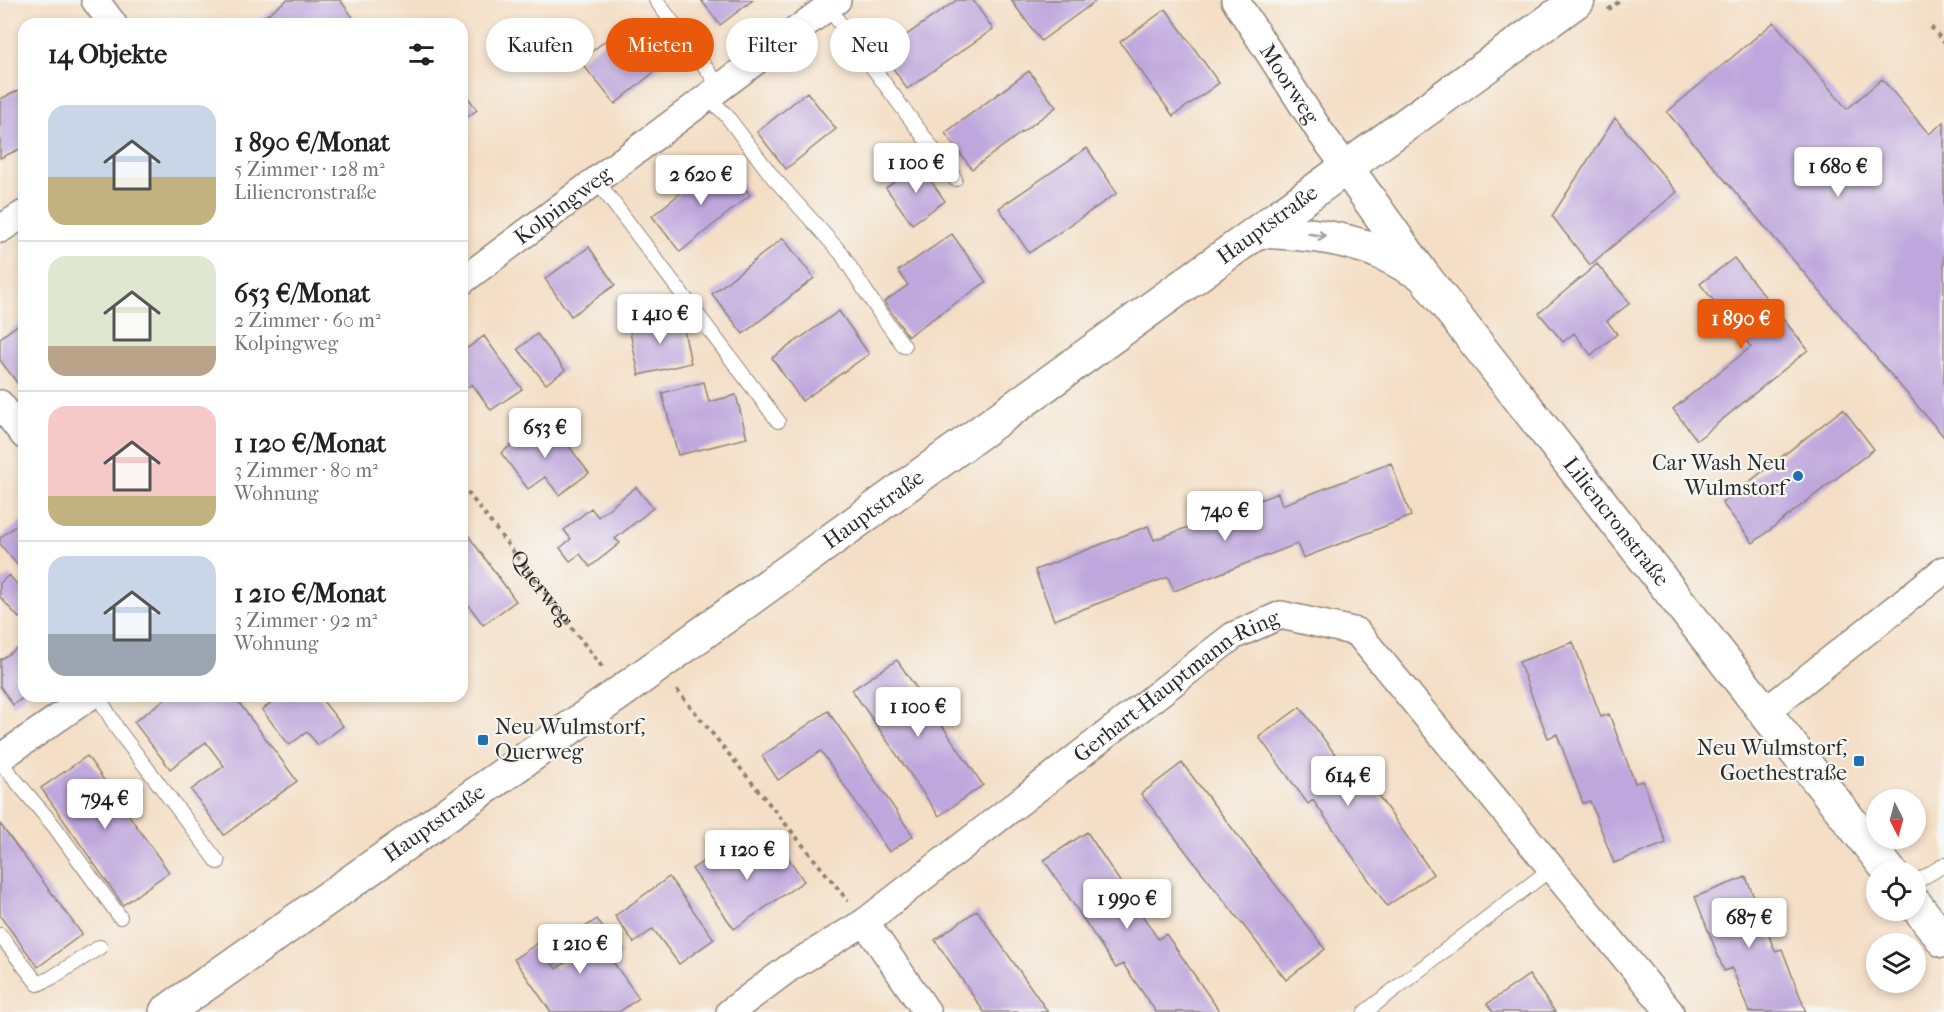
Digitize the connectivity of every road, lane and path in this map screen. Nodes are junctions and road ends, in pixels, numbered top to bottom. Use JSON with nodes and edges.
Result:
{"nodes":[{"id":1,"x":95,"y":0,"type":"edge"},
{"id":2,"x":656,"y":0,"type":"edge"},
{"id":3,"x":1235,"y":0,"type":"edge"},
{"id":4,"x":1578,"y":0,"type":"edge"},
{"id":5,"x":832,"y":3,"type":"edge"},
{"id":6,"x":108,"y":18,"type":"edge"},
{"id":7,"x":1931,"y":27,"type":"dead end"},
{"id":8,"x":1944,"y":42,"type":"edge"},
{"id":9,"x":714,"y":92,"type":"junction"},
{"id":10,"x":1346,"y":167,"type":"junction"},
{"id":11,"x":955,"y":179,"type":"dead end"},
{"id":12,"x":596,"y":180,"type":"junction"},
{"id":13,"x":18,"y":218,"type":"edge"},
{"id":14,"x":0,"y":229,"type":"edge"},
{"id":15,"x":1259,"y":231,"type":"junction"},
{"id":16,"x":1423,"y":275,"type":"junction"},
{"id":17,"x":468,"y":276,"type":"edge"},
{"id":18,"x":904,"y":346,"type":"dead end"},
{"id":19,"x":0,"y":404,"type":"edge"},
{"id":20,"x":778,"y":421,"type":"dead end"},
{"id":21,"x":18,"y":427,"type":"edge"},
{"id":22,"x":468,"y":493,"type":"edge"},
{"id":23,"x":1944,"y":570,"type":"edge"},
{"id":24,"x":657,"y":665,"type":"junction"},
{"id":25,"x":621,"y":692,"type":"junction"},
{"id":26,"x":82,"y":702,"type":"edge"},
{"id":27,"x":102,"y":702,"type":"edge"},
{"id":28,"x":1766,"y":711,"type":"junction"},
{"id":29,"x":0,"y":760,"type":"edge"},
{"id":30,"x":1882,"y":861,"type":"edge"},
{"id":31,"x":218,"y":862,"type":"dead end"},
{"id":32,"x":1944,"y":865,"type":"edge"},
{"id":33,"x":1552,"y":868,"type":"junction"},
{"id":34,"x":1926,"y":876,"type":"edge"},
{"id":35,"x":120,"y":917,"type":"dead end"},
{"id":36,"x":1926,"y":918,"type":"edge"},
{"id":37,"x":865,"y":922,"type":"junction"},
{"id":38,"x":0,"y":935,"type":"edge"},
{"id":39,"x":1944,"y":941,"type":"edge"},
{"id":40,"x":100,"y":947,"type":"dead end"},
{"id":41,"x":166,"y":1012,"type":"edge"},
{"id":42,"x":730,"y":1012,"type":"edge"},
{"id":43,"x":927,"y":1012,"type":"edge"},
{"id":44,"x":1365,"y":1012,"type":"edge"},
{"id":45,"x":1670,"y":1012,"type":"edge"}],
"edges":[{"from":1,"to":6,"type":"street"},
{"from":2,"to":9,"type":"lane"},
{"from":3,"to":10,"type":"street","name":"Moorweg"},
{"from":4,"to":10,"type":"main road","name":"Hauptstraße"},
{"from":5,"to":9,"type":"street","name":"Kolpingweg"},
{"from":5,"to":11,"type":"lane"},
{"from":7,"to":8,"type":"path"},
{"from":9,"to":12,"type":"street","name":"Kolpingweg"},
{"from":9,"to":18,"type":"lane"},
{"from":10,"to":15,"type":"main road","name":"Hauptstraße"},
{"from":10,"to":16,"type":"main road","name":"Liliencronstraße"},
{"from":12,"to":17,"type":"street","name":"Kolpingweg"},
{"from":12,"to":20,"type":"lane"},
{"from":13,"to":14,"type":"street"},
{"from":15,"to":16,"type":"main road","one_way":true},
{"from":15,"to":24,"type":"main road","name":"Hauptstraße"},
{"from":16,"to":28,"type":"main road","name":"Liliencronstraße"},
{"from":19,"to":21,"type":"street"},
{"from":22,"to":25,"type":"path","name":"Querweg"},
{"from":23,"to":28,"type":"street"},
{"from":24,"to":25,"type":"main road","name":"Hauptstraße"},
{"from":24,"to":37,"type":"path"},
{"from":25,"to":41,"type":"main road","name":"Hauptstraße"},
{"from":26,"to":29,"type":"street"},
{"from":27,"to":31,"type":"lane"},
{"from":28,"to":30,"type":"main road","name":"Liliencronstraße"},
{"from":29,"to":35,"type":"lane"},
{"from":32,"to":34,"type":"lane"},
{"from":33,"to":37,"type":"street","name":"Gerhart-Hauptmann-Ring"},
{"from":33,"to":44,"type":"lane"},
{"from":33,"to":45,"type":"street","name":"Gerhart-Hauptmann-Ring"},
{"from":36,"to":39,"type":"main road"},
{"from":37,"to":42,"type":"street","name":"Gerhart-Hauptmann-Ring"},
{"from":37,"to":43,"type":"street"},
{"from":38,"to":40,"type":"lane"}]}
